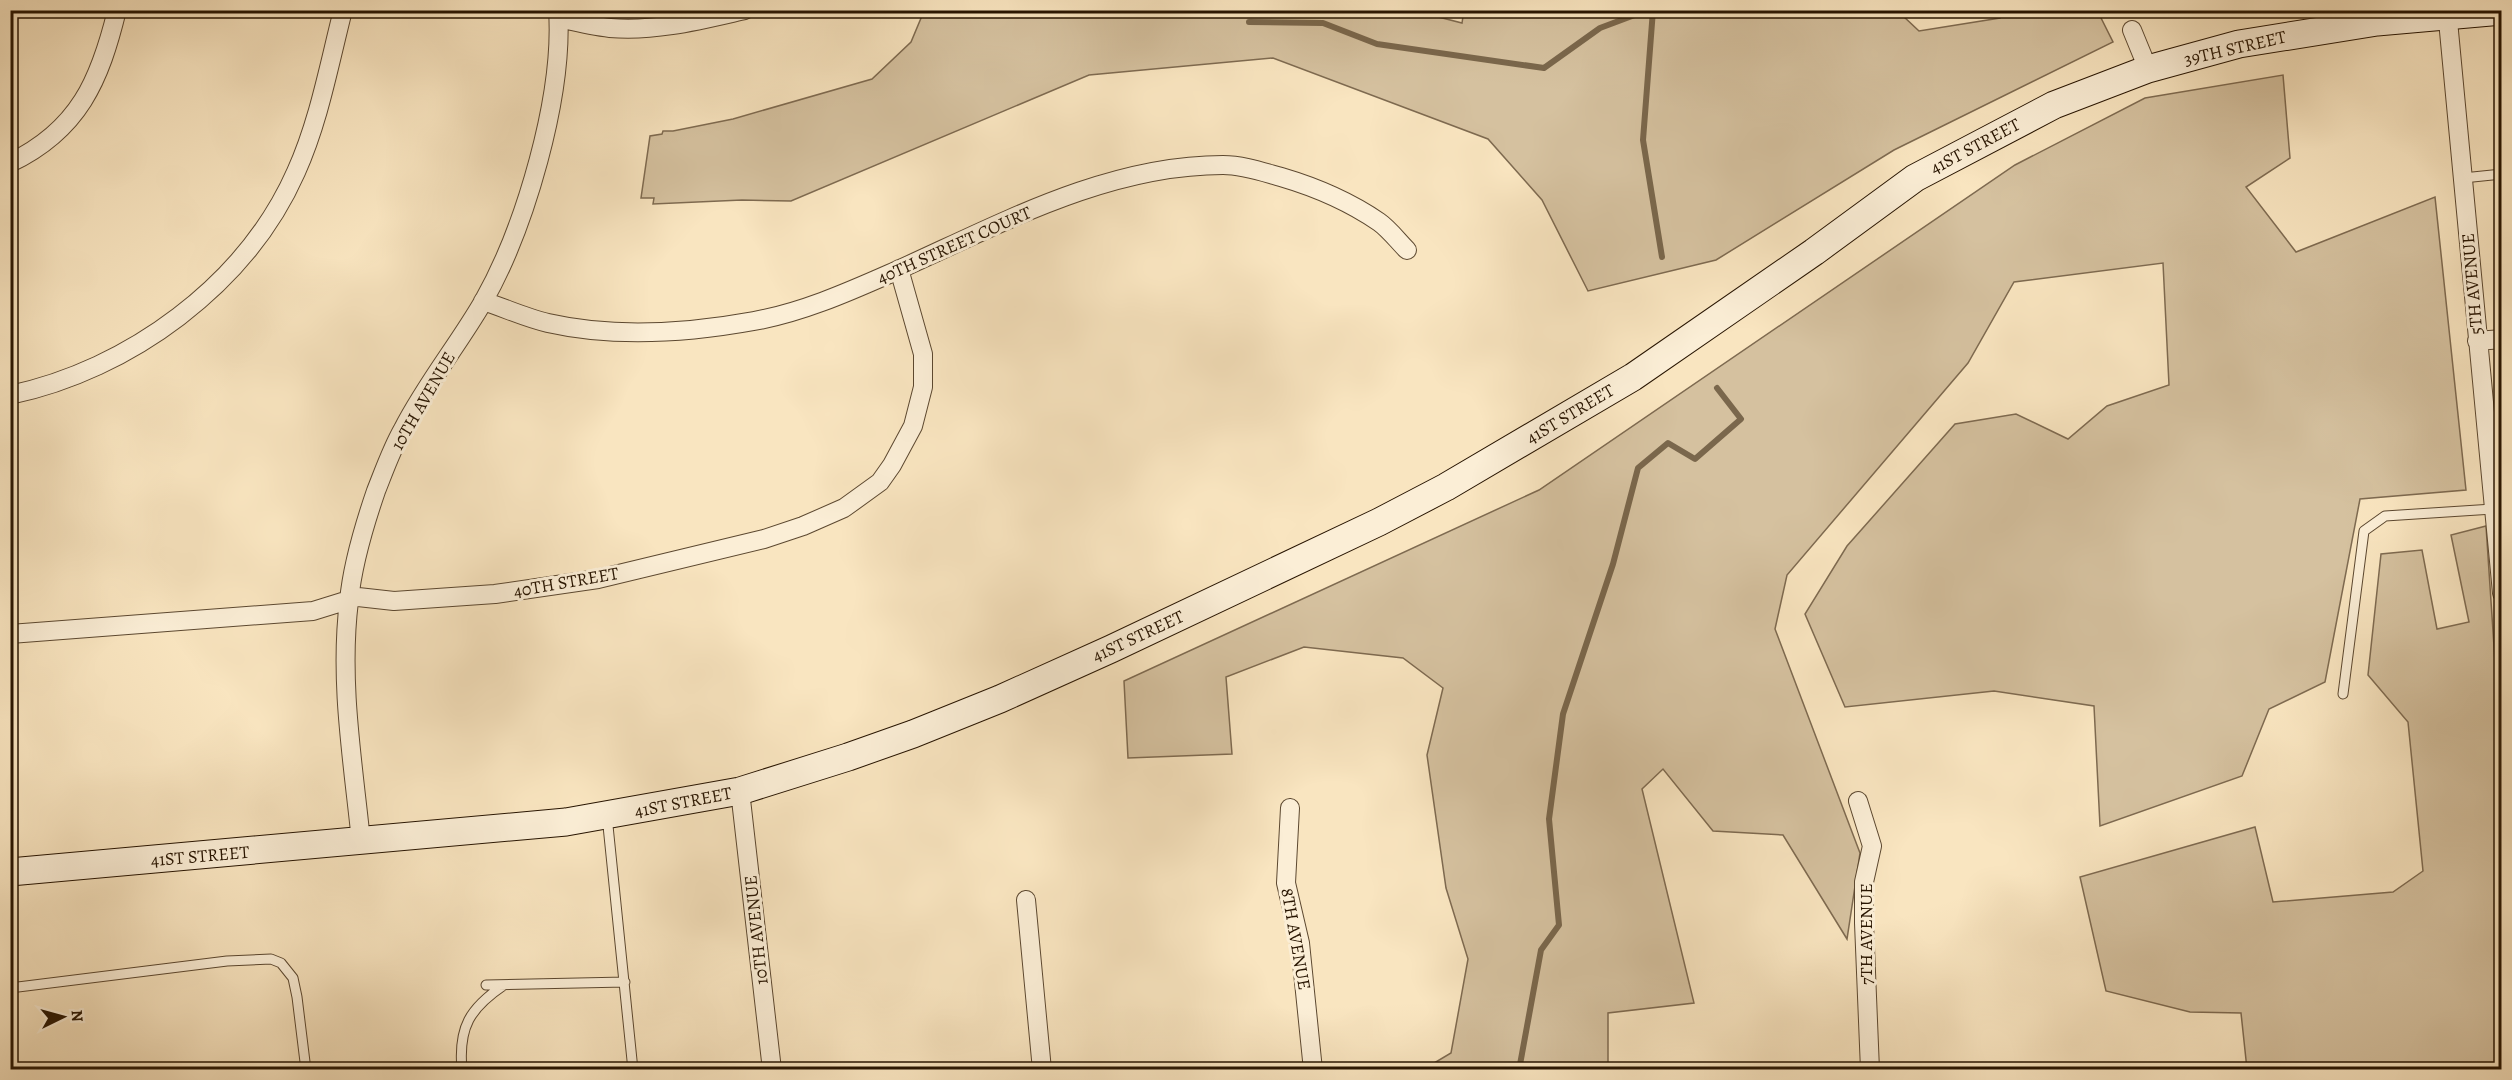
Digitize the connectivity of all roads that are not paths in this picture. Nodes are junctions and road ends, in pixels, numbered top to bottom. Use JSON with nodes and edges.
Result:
{"nodes":[{"id":1,"x":117,"y":10,"type":"edge"},
{"id":2,"x":343,"y":10,"type":"edge"},
{"id":3,"x":745,"y":10,"type":"edge"},
{"id":4,"x":2502,"y":11,"type":"edge"},
{"id":5,"x":2448,"y":13,"type":"edge"},
{"id":6,"x":558,"y":14,"type":"edge"},
{"id":7,"x":2132,"y":30,"type":"dead end"},
{"id":8,"x":2148,"y":69,"type":"junction"},
{"id":9,"x":10,"y":163,"type":"edge"},
{"id":10,"x":2502,"y":174,"type":"edge"},
{"id":11,"x":2463,"y":178,"type":"junction"},
{"id":12,"x":1407,"y":250,"type":"dead end"},
{"id":13,"x":898,"y":269,"type":"junction"},
{"id":14,"x":483,"y":301,"type":"junction"},
{"id":15,"x":2502,"y":339,"type":"edge"},
{"id":16,"x":2477,"y":341,"type":"junction"},
{"id":17,"x":10,"y":395,"type":"edge"},
{"id":18,"x":2496,"y":502,"type":"edge"},
{"id":19,"x":2502,"y":593,"type":"edge"},
{"id":20,"x":349,"y":601,"type":"junction"},
{"id":21,"x":10,"y":634,"type":"edge"},
{"id":22,"x":2343,"y":694,"type":"dead end"},
{"id":23,"x":740,"y":791,"type":"junction"},
{"id":24,"x":1858,"y":801,"type":"dead end"},
{"id":25,"x":1290,"y":808,"type":"dead end"},
{"id":26,"x":607,"y":816,"type":"junction"},
{"id":27,"x":361,"y":841,"type":"junction"},
{"id":28,"x":10,"y":872,"type":"edge"},
{"id":29,"x":1026,"y":900,"type":"dead end"},
{"id":30,"x":625,"y":982,"type":"junction"},
{"id":31,"x":486,"y":985,"type":"dead end"},
{"id":32,"x":504,"y":985,"type":"junction"},
{"id":33,"x":10,"y":987,"type":"edge"},
{"id":34,"x":306,"y":1070,"type":"edge"},
{"id":35,"x":462,"y":1070,"type":"edge"},
{"id":36,"x":633,"y":1070,"type":"edge"},
{"id":37,"x":772,"y":1070,"type":"edge"},
{"id":38,"x":1042,"y":1070,"type":"edge"},
{"id":39,"x":1313,"y":1070,"type":"edge"},
{"id":40,"x":1870,"y":1070,"type":"edge"}],
"edges":[{"from":1,"to":9,"type":"street"},
{"from":2,"to":17,"type":"street"},
{"from":3,"to":6,"type":"street"},
{"from":4,"to":5,"type":"street","name":"39TH STREET"},
{"from":5,"to":8,"type":"street","name":"39TH STREET"},
{"from":5,"to":11,"type":"street","name":"5TH AVENUE"},
{"from":6,"to":14,"type":"street","name":"10TH AVENUE"},
{"from":7,"to":8,"type":"street"},
{"from":8,"to":23,"type":"street","name":"41ST STREET"},
{"from":10,"to":11,"type":"lane"},
{"from":11,"to":16,"type":"street","name":"5TH AVENUE"},
{"from":12,"to":13,"type":"street","name":"40TH STREET COURT"},
{"from":13,"to":14,"type":"street","name":"40TH STREET COURT"},
{"from":13,"to":20,"type":"street","name":"40TH STREET"},
{"from":14,"to":20,"type":"street","name":"10TH AVENUE"},
{"from":15,"to":16,"type":"street"},
{"from":16,"to":18,"type":"street","name":"5TH AVENUE"},
{"from":18,"to":19,"type":"street","name":"5TH AVENUE"},
{"from":18,"to":22,"type":"lane"},
{"from":20,"to":21,"type":"street","name":"40TH STREET"},
{"from":20,"to":27,"type":"street","name":"10TH AVENUE"},
{"from":23,"to":26,"type":"street","name":"41ST STREET"},
{"from":23,"to":37,"type":"street","name":"10TH AVENUE"},
{"from":24,"to":40,"type":"street","name":"7TH AVENUE"},
{"from":25,"to":39,"type":"street","name":"8TH AVENUE"},
{"from":26,"to":27,"type":"street","name":"41ST STREET"},
{"from":26,"to":30,"type":"lane"},
{"from":27,"to":28,"type":"street","name":"41ST STREET"},
{"from":29,"to":38,"type":"street"},
{"from":30,"to":32,"type":"lane"},
{"from":30,"to":36,"type":"lane"},
{"from":31,"to":32,"type":"lane"},
{"from":32,"to":35,"type":"lane"},
{"from":33,"to":34,"type":"lane"}]}
